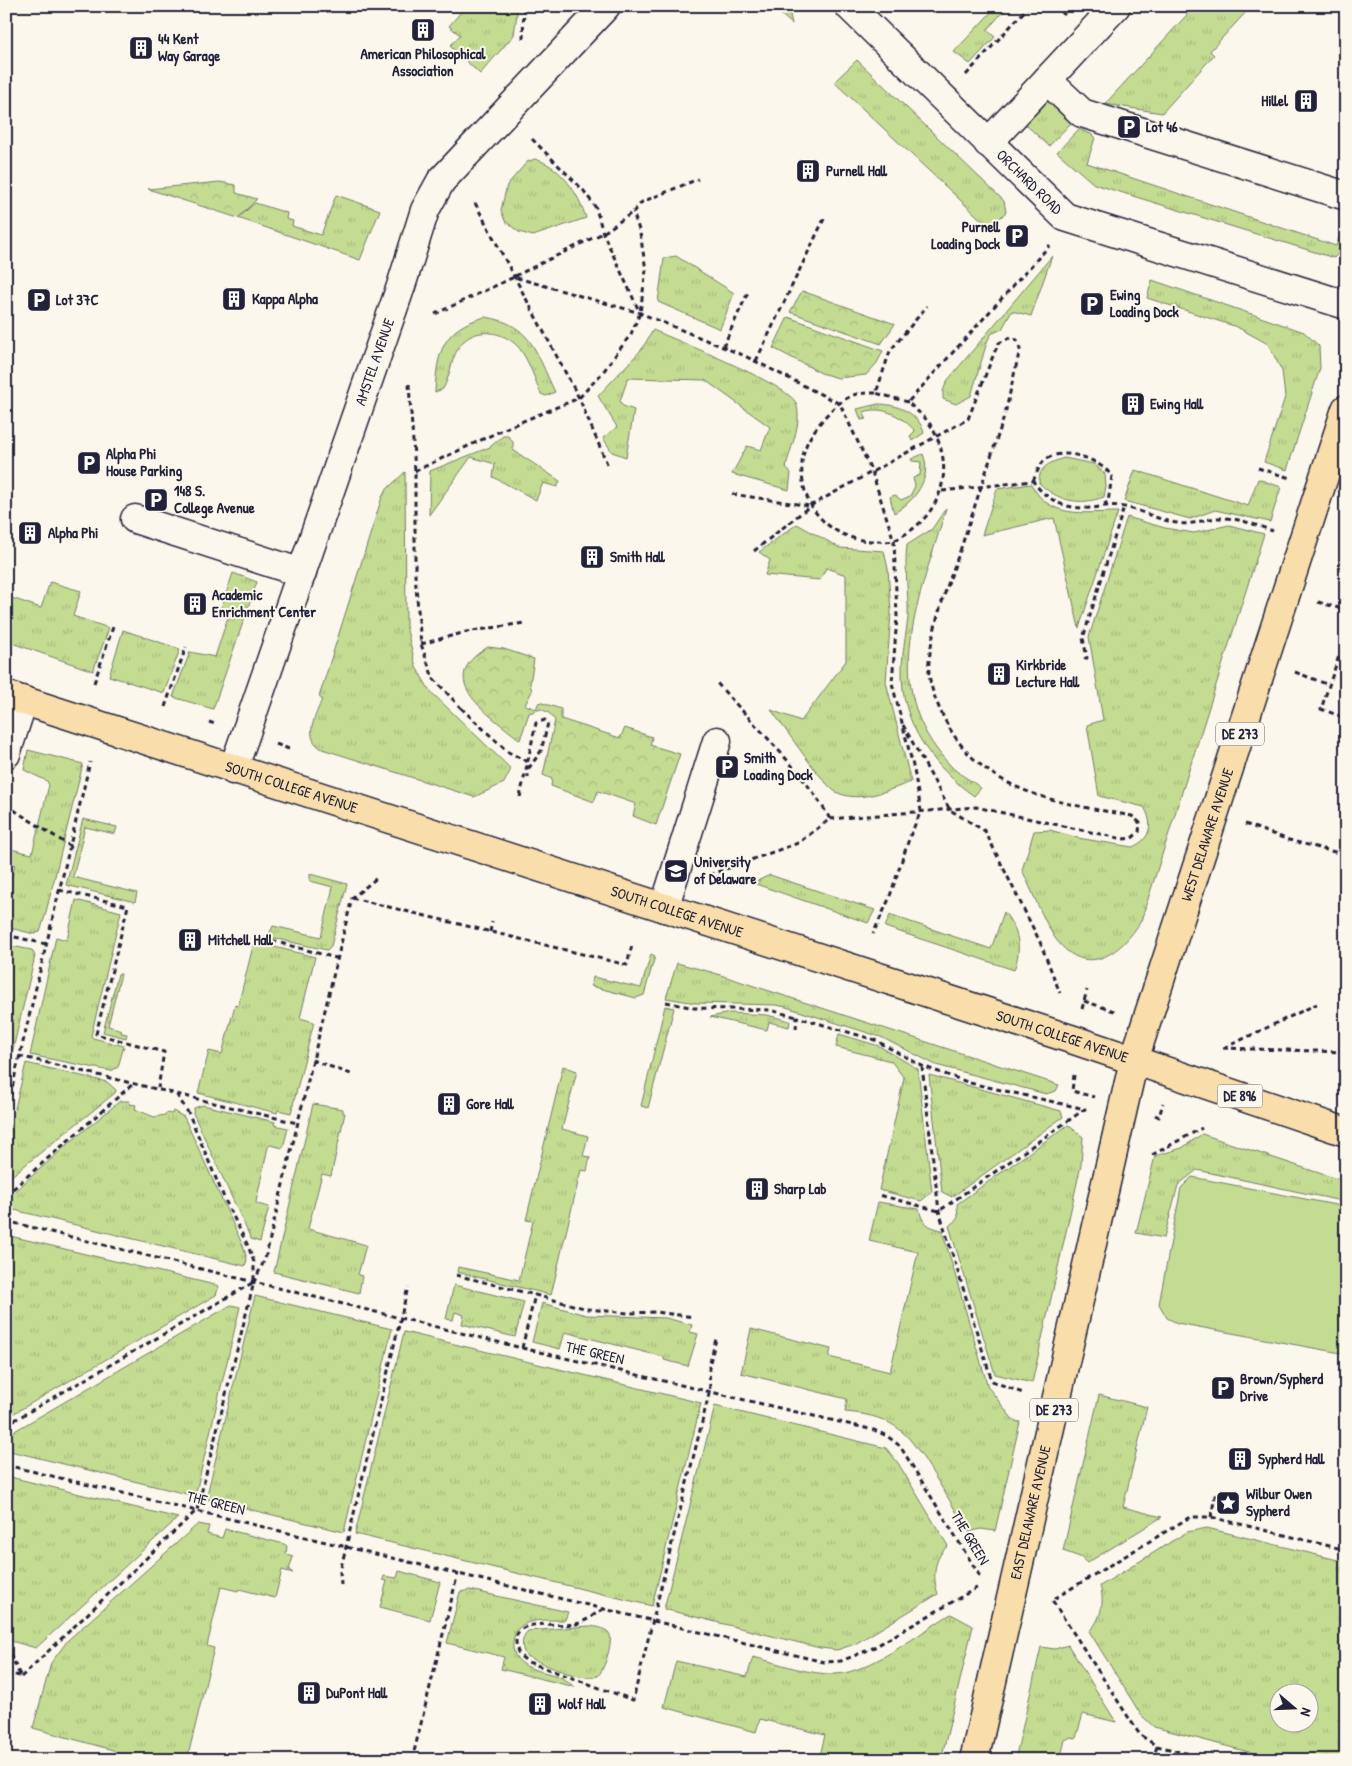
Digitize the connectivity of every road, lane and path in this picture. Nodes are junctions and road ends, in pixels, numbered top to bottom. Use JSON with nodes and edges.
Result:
{"nodes":[{"id":1,"x":524,"y":6,"type":"edge"},
{"id":2,"x":606,"y":6,"type":"edge"},
{"id":3,"x":849,"y":6,"type":"edge"},
{"id":4,"x":1029,"y":6,"type":"edge"},
{"id":5,"x":1055,"y":6,"type":"edge"},
{"id":6,"x":1116,"y":6,"type":"edge"},
{"id":7,"x":1067,"y":18,"type":"dead end"},
{"id":8,"x":522,"y":39,"type":"dead end"},
{"id":9,"x":966,"y":76,"type":"dead end"},
{"id":10,"x":1047,"y":80,"type":"junction"},
{"id":11,"x":532,"y":139,"type":"dead end"},
{"id":12,"x":988,"y":143,"type":"junction"},
{"id":13,"x":698,"y":178,"type":"dead end"},
{"id":14,"x":1346,"y":196,"type":"edge"},
{"id":15,"x":475,"y":203,"type":"dead end"},
{"id":16,"x":633,"y":212,"type":"junction"},
{"id":17,"x":824,"y":219,"type":"dead end"},
{"id":18,"x":603,"y":233,"type":"junction"},
{"id":19,"x":1053,"y":242,"type":"dead end"},
{"id":20,"x":514,"y":277,"type":"junction"},
{"id":21,"x":749,"y":290,"type":"dead end"},
{"id":22,"x":1346,"y":305,"type":"edge"},
{"id":23,"x":927,"y":306,"type":"dead end"},
{"id":24,"x":640,"y":313,"type":"junction"},
{"id":25,"x":435,"y":314,"type":"dead end"},
{"id":26,"x":723,"y":347,"type":"junction"},
{"id":27,"x":756,"y":361,"type":"junction"},
{"id":28,"x":410,"y":384,"type":"dead end"},
{"id":29,"x":876,"y":393,"type":"junction"},
{"id":30,"x":579,"y":398,"type":"junction"},
{"id":31,"x":908,"y":402,"type":"junction"},
{"id":32,"x":840,"y":404,"type":"junction"},
{"id":33,"x":1346,"y":408,"type":"edge"},
{"id":34,"x":936,"y":436,"type":"junction"},
{"id":35,"x":608,"y":466,"type":"dead end"},
{"id":36,"x":1258,"y":468,"type":"dead end"},
{"id":37,"x":415,"y":471,"type":"junction"},
{"id":38,"x":872,"y":472,"type":"junction"},
{"id":39,"x":1290,"y":478,"type":"dead end"},
{"id":40,"x":1033,"y":481,"type":"junction"},
{"id":41,"x":942,"y":491,"type":"junction"},
{"id":42,"x":732,"y":494,"type":"dead end"},
{"id":43,"x":1101,"y":505,"type":"junction"},
{"id":44,"x":810,"y":506,"type":"junction"},
{"id":45,"x":1124,"y":507,"type":"junction"},
{"id":46,"x":135,"y":519,"type":"dead end"},
{"id":47,"x":1274,"y":531,"type":"dead end"},
{"id":48,"x":894,"y":541,"type":"junction"},
{"id":49,"x":754,"y":551,"type":"dead end"},
{"id":50,"x":302,"y":574,"type":"junction"},
{"id":51,"x":1317,"y":602,"type":"dead end"},
{"id":52,"x":1346,"y":610,"type":"edge"},
{"id":53,"x":524,"y":623,"type":"dead end"},
{"id":54,"x":114,"y":624,"type":"dead end"},
{"id":55,"x":421,"y":644,"type":"junction"},
{"id":56,"x":186,"y":647,"type":"dead end"},
{"id":57,"x":1346,"y":658,"type":"edge"},
{"id":58,"x":1084,"y":659,"type":"dead end"},
{"id":59,"x":1294,"y":672,"type":"dead end"},
{"id":60,"x":716,"y":682,"type":"dead end"},
{"id":61,"x":94,"y":683,"type":"dead end"},
{"id":62,"x":1330,"y":685,"type":"junction"},
{"id":63,"x":15,"y":698,"type":"edge"},
{"id":64,"x":165,"y":707,"type":"dead end"},
{"id":65,"x":1346,"y":718,"type":"edge"},
{"id":66,"x":900,"y":721,"type":"junction"},
{"id":67,"x":717,"y":741,"type":"dead end"},
{"id":68,"x":6,"y":754,"type":"edge"},
{"id":69,"x":90,"y":762,"type":"dead end"},
{"id":70,"x":529,"y":768,"type":"junction"},
{"id":71,"x":233,"y":770,"type":"junction"},
{"id":72,"x":528,"y":778,"type":"dead end"},
{"id":73,"x":520,"y":797,"type":"dead end"},
{"id":74,"x":6,"y":806,"type":"edge"},
{"id":75,"x":950,"y":810,"type":"junction"},
{"id":76,"x":921,"y":812,"type":"junction"},
{"id":77,"x":830,"y":819,"type":"junction"},
{"id":78,"x":1245,"y":824,"type":"dead end"},
{"id":79,"x":70,"y":846,"type":"junction"},
{"id":80,"x":1346,"y":855,"type":"edge"},
{"id":81,"x":378,"y":877,"type":"dead end"},
{"id":82,"x":701,"y":878,"type":"dead end"},
{"id":83,"x":59,"y":890,"type":"junction"},
{"id":84,"x":352,"y":898,"type":"junction"},
{"id":85,"x":664,"y":908,"type":"junction"},
{"id":86,"x":492,"y":922,"type":"dead end"},
{"id":87,"x":490,"y":932,"type":"junction"},
{"id":88,"x":873,"y":934,"type":"dead end"},
{"id":89,"x":6,"y":935,"type":"edge"},
{"id":90,"x":255,"y":936,"type":"dead end"},
{"id":91,"x":46,"y":944,"type":"junction"},
{"id":92,"x":632,"y":945,"type":"dead end"},
{"id":93,"x":336,"y":958,"type":"junction"},
{"id":94,"x":1060,"y":993,"type":"dead end"},
{"id":95,"x":666,"y":1002,"type":"dead end"},
{"id":96,"x":1317,"y":1004,"type":"dead end"},
{"id":97,"x":797,"y":1017,"type":"junction"},
{"id":98,"x":796,"y":1029,"type":"dead end"},
{"id":99,"x":1346,"y":1052,"type":"edge"},
{"id":100,"x":19,"y":1056,"type":"junction"},
{"id":101,"x":312,"y":1060,"type":"junction"},
{"id":102,"x":1134,"y":1060,"type":"junction"},
{"id":103,"x":922,"y":1066,"type":"junction"},
{"id":104,"x":351,"y":1074,"type":"dead end"},
{"id":105,"x":134,"y":1083,"type":"junction"},
{"id":106,"x":158,"y":1088,"type":"junction"},
{"id":107,"x":175,"y":1092,"type":"junction"},
{"id":108,"x":6,"y":1113,"type":"edge"},
{"id":109,"x":297,"y":1123,"type":"junction"},
{"id":110,"x":1202,"y":1128,"type":"dead end"},
{"id":111,"x":1346,"y":1132,"type":"edge"},
{"id":112,"x":1152,"y":1155,"type":"dead end"},
{"id":113,"x":6,"y":1195,"type":"edge"},
{"id":114,"x":879,"y":1195,"type":"dead end"},
{"id":115,"x":939,"y":1211,"type":"junction"},
{"id":116,"x":6,"y":1221,"type":"edge"},
{"id":117,"x":456,"y":1275,"type":"dead end"},
{"id":118,"x":254,"y":1282,"type":"junction"},
{"id":119,"x":408,"y":1287,"type":"dead end"},
{"id":120,"x":535,"y":1295,"type":"junction"},
{"id":121,"x":402,"y":1317,"type":"junction"},
{"id":122,"x":694,"y":1317,"type":"dead end"},
{"id":123,"x":716,"y":1338,"type":"dead end"},
{"id":124,"x":522,"y":1348,"type":"junction"},
{"id":125,"x":710,"y":1390,"type":"junction"},
{"id":126,"x":1033,"y":1397,"type":"dead end"},
{"id":127,"x":6,"y":1425,"type":"edge"},
{"id":128,"x":6,"y":1464,"type":"edge"},
{"id":129,"x":1216,"y":1491,"type":"dead end"},
{"id":130,"x":197,"y":1510,"type":"junction"},
{"id":131,"x":1211,"y":1517,"type":"junction"},
{"id":132,"x":1346,"y":1528,"type":"edge"},
{"id":133,"x":346,"y":1546,"type":"junction"},
{"id":134,"x":1341,"y":1549,"type":"junction"},
{"id":135,"x":1346,"y":1550,"type":"edge"},
{"id":136,"x":458,"y":1573,"type":"junction"},
{"id":137,"x":341,"y":1585,"type":"dead end"},
{"id":138,"x":603,"y":1609,"type":"junction"},
{"id":139,"x":653,"y":1622,"type":"junction"},
{"id":140,"x":6,"y":1646,"type":"edge"},
{"id":141,"x":6,"y":1673,"type":"edge"},
{"id":142,"x":20,"y":1676,"type":"junction"},
{"id":143,"x":1157,"y":1746,"type":"junction"},
{"id":144,"x":412,"y":1760,"type":"edge"},
{"id":145,"x":974,"y":1760,"type":"edge"},
{"id":146,"x":1153,"y":1760,"type":"edge"},
{"id":147,"x":1214,"y":1760,"type":"edge"}],
"edges":[{"from":1,"to":8,"type":"path"},
{"from":2,"to":50,"type":"street","name":"AMSTEL AVENUE"},
{"from":3,"to":12,"type":"street","name":"ORCHARD ROAD"},
{"from":4,"to":9,"type":"path"},
{"from":5,"to":7,"type":"path"},
{"from":6,"to":10,"type":"street"},
{"from":10,"to":12,"type":"street"},
{"from":10,"to":14,"type":"street"},
{"from":11,"to":18,"type":"path"},
{"from":12,"to":22,"type":"street","name":"ORCHARD ROAD"},
{"from":13,"to":16,"type":"path"},
{"from":15,"to":20,"type":"path"},
{"from":16,"to":18,"type":"path"},
{"from":16,"to":24,"type":"path"},
{"from":17,"to":27,"type":"path"},
{"from":18,"to":20,"type":"path"},
{"from":18,"to":24,"type":"path"},
{"from":19,"to":31,"type":"path"},
{"from":20,"to":24,"type":"path"},
{"from":20,"to":25,"type":"path"},
{"from":20,"to":30,"type":"path"},
{"from":21,"to":26,"type":"path"},
{"from":23,"to":29,"type":"path"},
{"from":24,"to":26,"type":"path"},
{"from":24,"to":30,"type":"path"},
{"from":26,"to":27,"type":"path"},
{"from":27,"to":32,"type":"path"},
{"from":28,"to":37,"type":"path"},
{"from":29,"to":31,"type":"path"},
{"from":29,"to":32,"type":"path"},
{"from":30,"to":35,"type":"path"},
{"from":30,"to":37,"type":"path"},
{"from":31,"to":34,"type":"path"},
{"from":32,"to":38,"type":"path"},
{"from":32,"to":44,"type":"path"},
{"from":33,"to":102,"type":"main road","name":"WEST DELAWARE AVENUE","number":"DE 273"},
{"from":34,"to":38,"type":"path"},
{"from":34,"to":41,"type":"path"},
{"from":34,"to":75,"type":"path","bridge":true},
{"from":36,"to":39,"type":"path"},
{"from":37,"to":55,"type":"path"},
{"from":38,"to":44,"type":"path"},
{"from":38,"to":48,"type":"path"},
{"from":40,"to":41,"type":"path"},
{"from":40,"to":43,"type":"path"},
{"from":40,"to":43,"type":"path"},
{"from":41,"to":48,"type":"path"},
{"from":42,"to":44,"type":"path"},
{"from":43,"to":45,"type":"path"},
{"from":44,"to":48,"type":"path"},
{"from":44,"to":49,"type":"path"},
{"from":45,"to":47,"type":"path"},
{"from":45,"to":58,"type":"path"},
{"from":46,"to":50,"type":"street"},
{"from":48,"to":66,"type":"path"},
{"from":50,"to":71,"type":"street","name":"AMSTEL AVENUE"},
{"from":51,"to":52,"type":"path"},
{"from":53,"to":55,"type":"path"},
{"from":54,"to":61,"type":"path"},
{"from":55,"to":70,"type":"path","bridge":true},
{"from":56,"to":64,"type":"path"},
{"from":57,"to":62,"type":"path"},
{"from":59,"to":62,"type":"path"},
{"from":60,"to":77,"type":"path"},
{"from":62,"to":65,"type":"path"},
{"from":63,"to":68,"type":"street"},
{"from":63,"to":71,"type":"main road","name":"SOUTH COLLEGE AVENUE"},
{"from":66,"to":75,"type":"path"},
{"from":66,"to":76,"type":"path"},
{"from":67,"to":85,"type":"street"},
{"from":69,"to":79,"type":"path"},
{"from":70,"to":72,"type":"path","bridge":true},
{"from":70,"to":73,"type":"path"},
{"from":71,"to":85,"type":"main road","name":"SOUTH COLLEGE AVENUE"},
{"from":74,"to":79,"type":"path"},
{"from":75,"to":76,"type":"path"},
{"from":75,"to":94,"type":"path"},
{"from":76,"to":77,"type":"path"},
{"from":76,"to":88,"type":"path"},
{"from":77,"to":82,"type":"path"},
{"from":78,"to":80,"type":"path"},
{"from":79,"to":83,"type":"path"},
{"from":81,"to":84,"type":"path"},
{"from":83,"to":91,"type":"path"},
{"from":83,"to":106,"type":"path"},
{"from":84,"to":87,"type":"path"},
{"from":84,"to":93,"type":"path"},
{"from":85,"to":102,"type":"main road","name":"SOUTH COLLEGE AVENUE"},
{"from":86,"to":87,"type":"path"},
{"from":87,"to":92,"type":"path"},
{"from":89,"to":91,"type":"path"},
{"from":90,"to":93,"type":"path"},
{"from":91,"to":100,"type":"path"},
{"from":93,"to":101,"type":"path"},
{"from":95,"to":97,"type":"path"},
{"from":96,"to":99,"type":"path"},
{"from":97,"to":98,"type":"path"},
{"from":97,"to":103,"type":"path"},
{"from":100,"to":105,"type":"path"},
{"from":100,"to":108,"type":"path"},
{"from":101,"to":104,"type":"path"},
{"from":101,"to":109,"type":"path"},
{"from":102,"to":111,"type":"main road","name":"SOUTH COLLEGE AVENUE","number":"DE 896"},
{"from":102,"to":145,"type":"main road","name":"EAST DELAWARE AVENUE","number":"DE 273"},
{"from":103,"to":115,"type":"path"},
{"from":103,"to":115,"type":"path"},
{"from":105,"to":106,"type":"path"},
{"from":105,"to":113,"type":"path"},
{"from":106,"to":107,"type":"path"},
{"from":107,"to":109,"type":"path"},
{"from":107,"to":118,"type":"path"},
{"from":109,"to":118,"type":"path"},
{"from":110,"to":112,"type":"path"},
{"from":114,"to":115,"type":"path"},
{"from":115,"to":126,"type":"path"},
{"from":116,"to":118,"type":"path","name":"THE GREEN"},
{"from":117,"to":120,"type":"path"},
{"from":118,"to":121,"type":"path","name":"THE GREEN"},
{"from":118,"to":127,"type":"path"},
{"from":118,"to":130,"type":"path"},
{"from":119,"to":121,"type":"path"},
{"from":120,"to":122,"type":"path"},
{"from":120,"to":124,"type":"path"},
{"from":121,"to":124,"type":"path","name":"THE GREEN"},
{"from":121,"to":133,"type":"path"},
{"from":123,"to":125,"type":"path"},
{"from":124,"to":125,"type":"path","name":"THE GREEN"},
{"from":125,"to":139,"type":"path"},
{"from":125,"to":139,"type":"path","name":"THE GREEN"},
{"from":128,"to":130,"type":"path","name":"THE GREEN"},
{"from":129,"to":131,"type":"path"},
{"from":130,"to":133,"type":"path","name":"THE GREEN"},
{"from":130,"to":142,"type":"path"},
{"from":131,"to":134,"type":"path"},
{"from":131,"to":143,"type":"path"},
{"from":132,"to":134,"type":"path"},
{"from":133,"to":136,"type":"path","name":"THE GREEN"},
{"from":133,"to":137,"type":"path"},
{"from":134,"to":135,"type":"path"},
{"from":136,"to":138,"type":"path","name":"THE GREEN"},
{"from":136,"to":144,"type":"path"},
{"from":138,"to":139,"type":"path","name":"THE GREEN"},
{"from":138,"to":139,"type":"path"},
{"from":140,"to":142,"type":"path"},
{"from":141,"to":142,"type":"path"},
{"from":143,"to":146,"type":"path"},
{"from":143,"to":147,"type":"path"}]}
